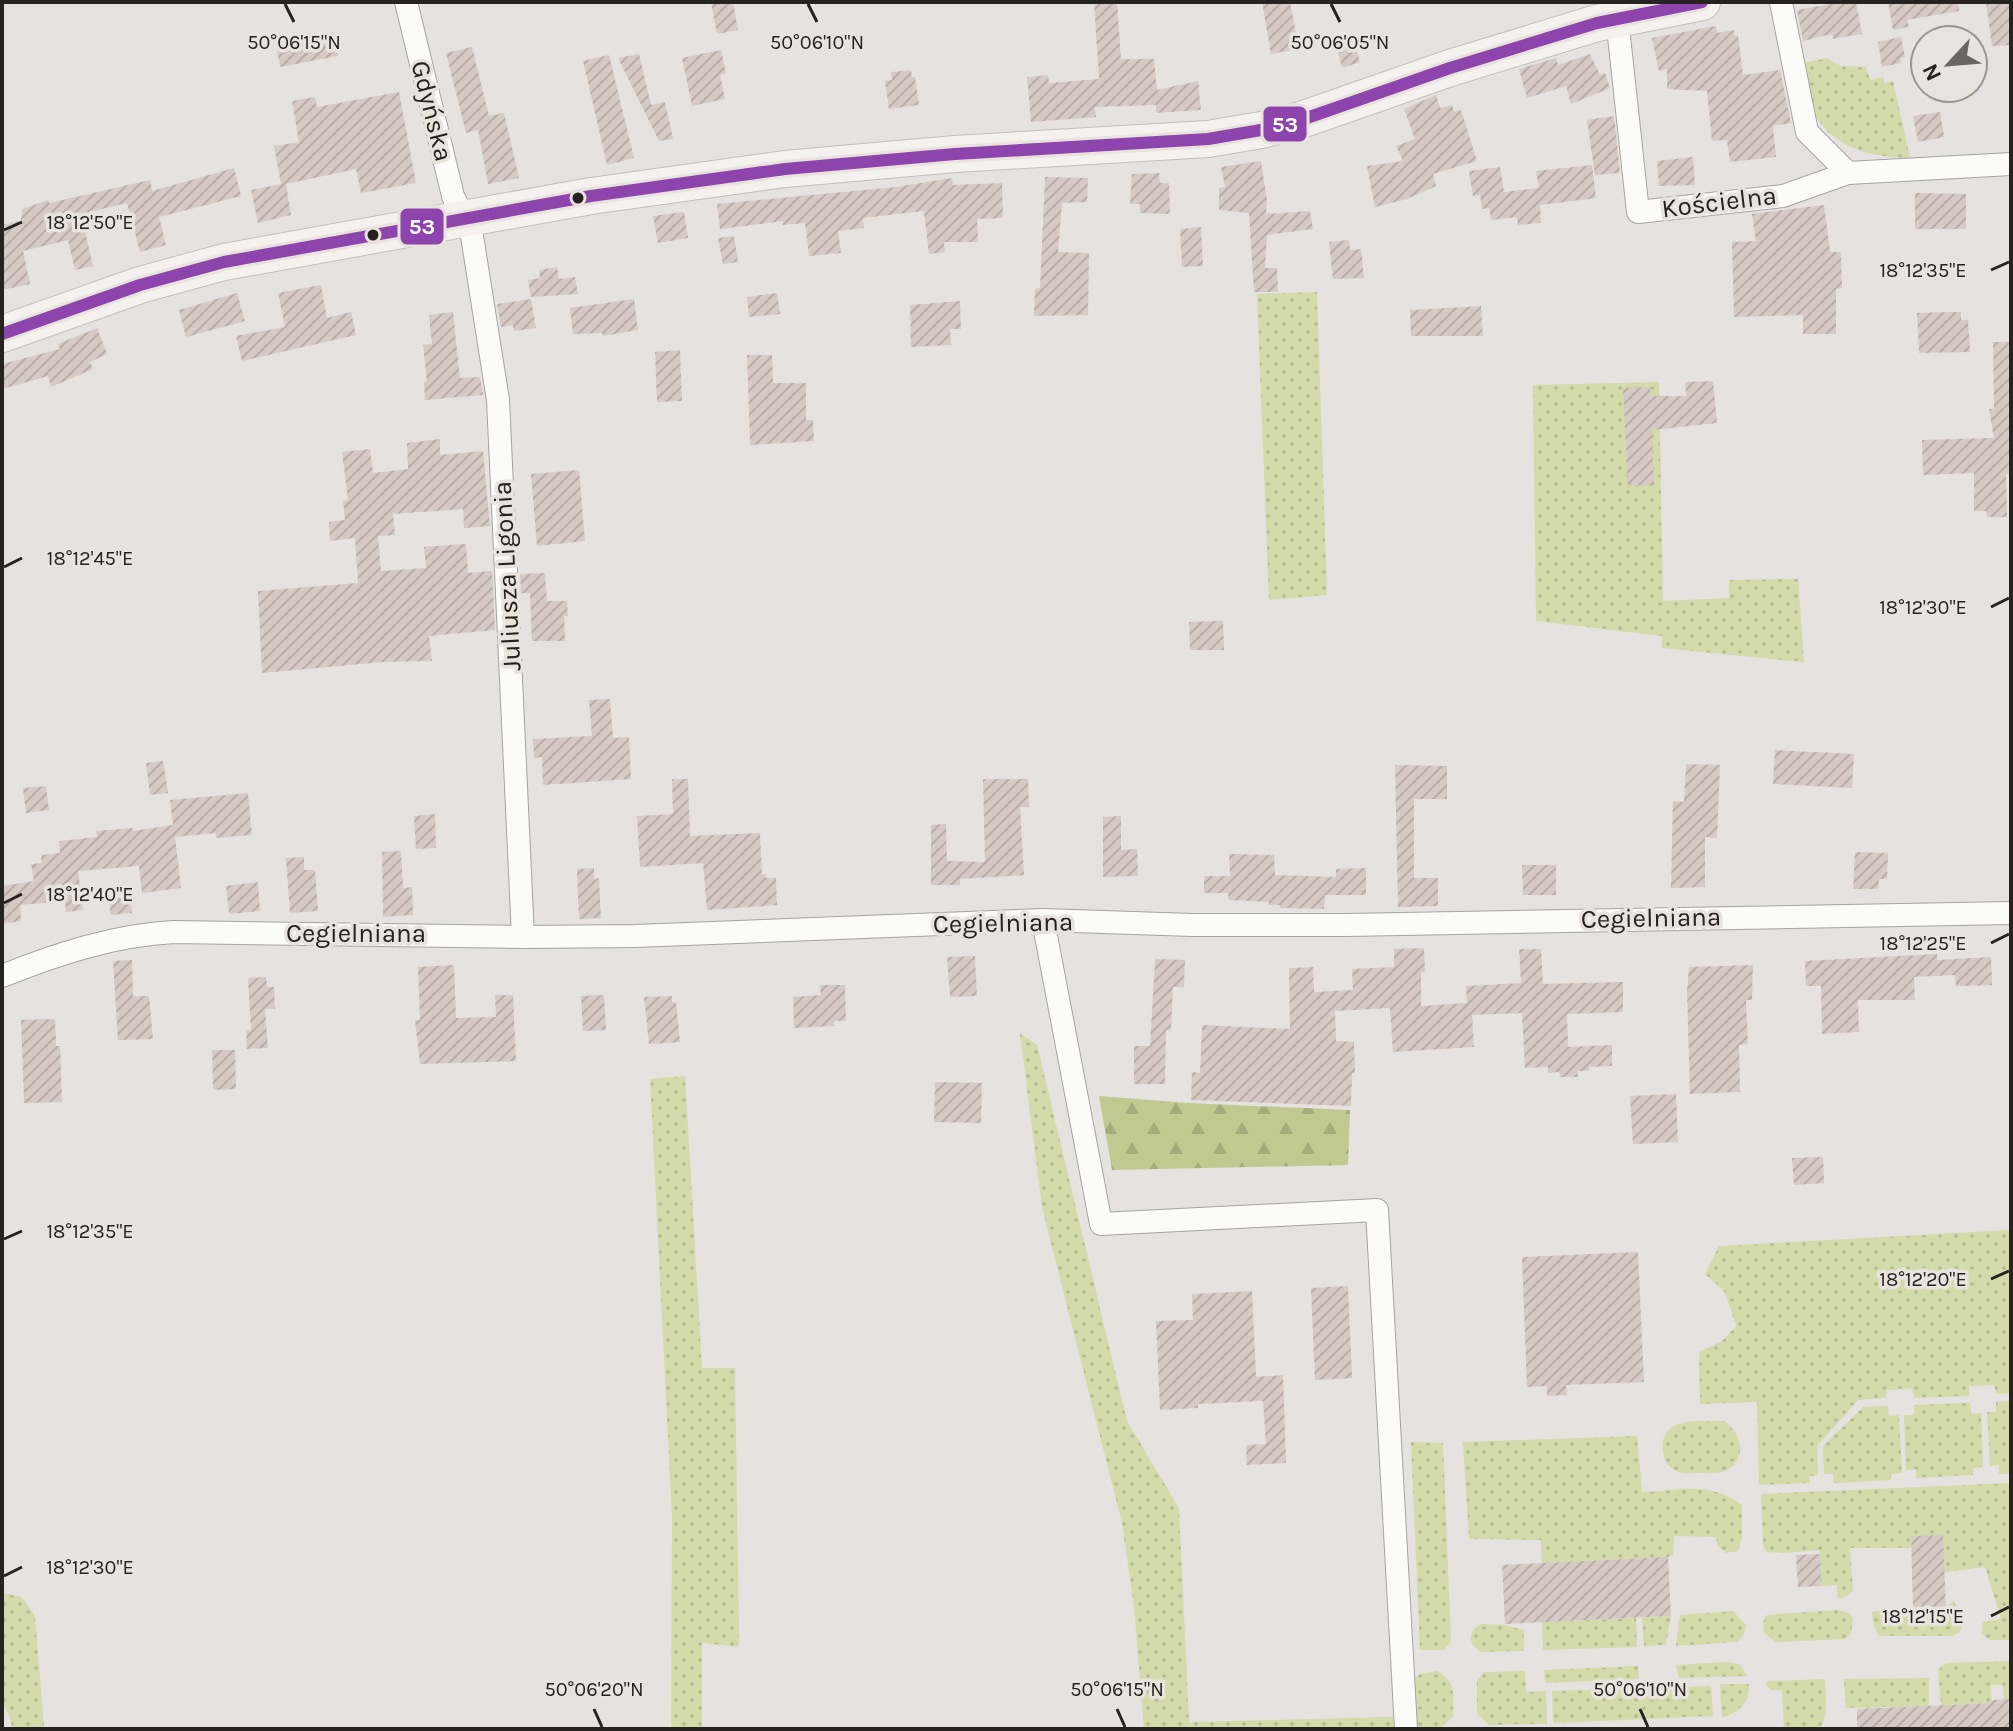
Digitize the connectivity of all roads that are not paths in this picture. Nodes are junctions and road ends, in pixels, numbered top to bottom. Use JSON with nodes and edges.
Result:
{"nodes":[{"id":1,"x":406,"y":2,"type":"edge"},
{"id":2,"x":1702,"y":2,"type":"edge"},
{"id":3,"x":1781,"y":2,"type":"edge"},
{"id":4,"x":1603,"y":14,"type":"edge"},
{"id":5,"x":2011,"y":164,"type":"edge"},
{"id":6,"x":1848,"y":173,"type":"junction"},
{"id":7,"x":464,"y":218,"type":"junction"},
{"id":8,"x":2,"y":334,"type":"edge"},
{"id":9,"x":2011,"y":913,"type":"edge"},
{"id":10,"x":1043,"y":920,"type":"junction"},
{"id":11,"x":523,"y":937,"type":"junction"},
{"id":12,"x":2,"y":976,"type":"edge"},
{"id":13,"x":1406,"y":1729,"type":"edge"}],
"edges":[{"from":1,"to":7,"type":"street","name":"Gdyńska"},
{"from":2,"to":4,"type":"main road"},
{"from":3,"to":6,"type":"street"},
{"from":4,"to":6,"type":"street","name":"Kościelna"},
{"from":4,"to":7,"type":"main road"},
{"from":5,"to":6,"type":"street","name":"Kościelna"},
{"from":7,"to":8,"type":"main road"},
{"from":7,"to":11,"type":"street","name":"Juliusza Ligonia"},
{"from":9,"to":10,"type":"street","name":"Cegielniana"},
{"from":10,"to":11,"type":"street","name":"Cegielniana"},
{"from":10,"to":13,"type":"street"},
{"from":11,"to":12,"type":"street","name":"Cegielniana"}]}
